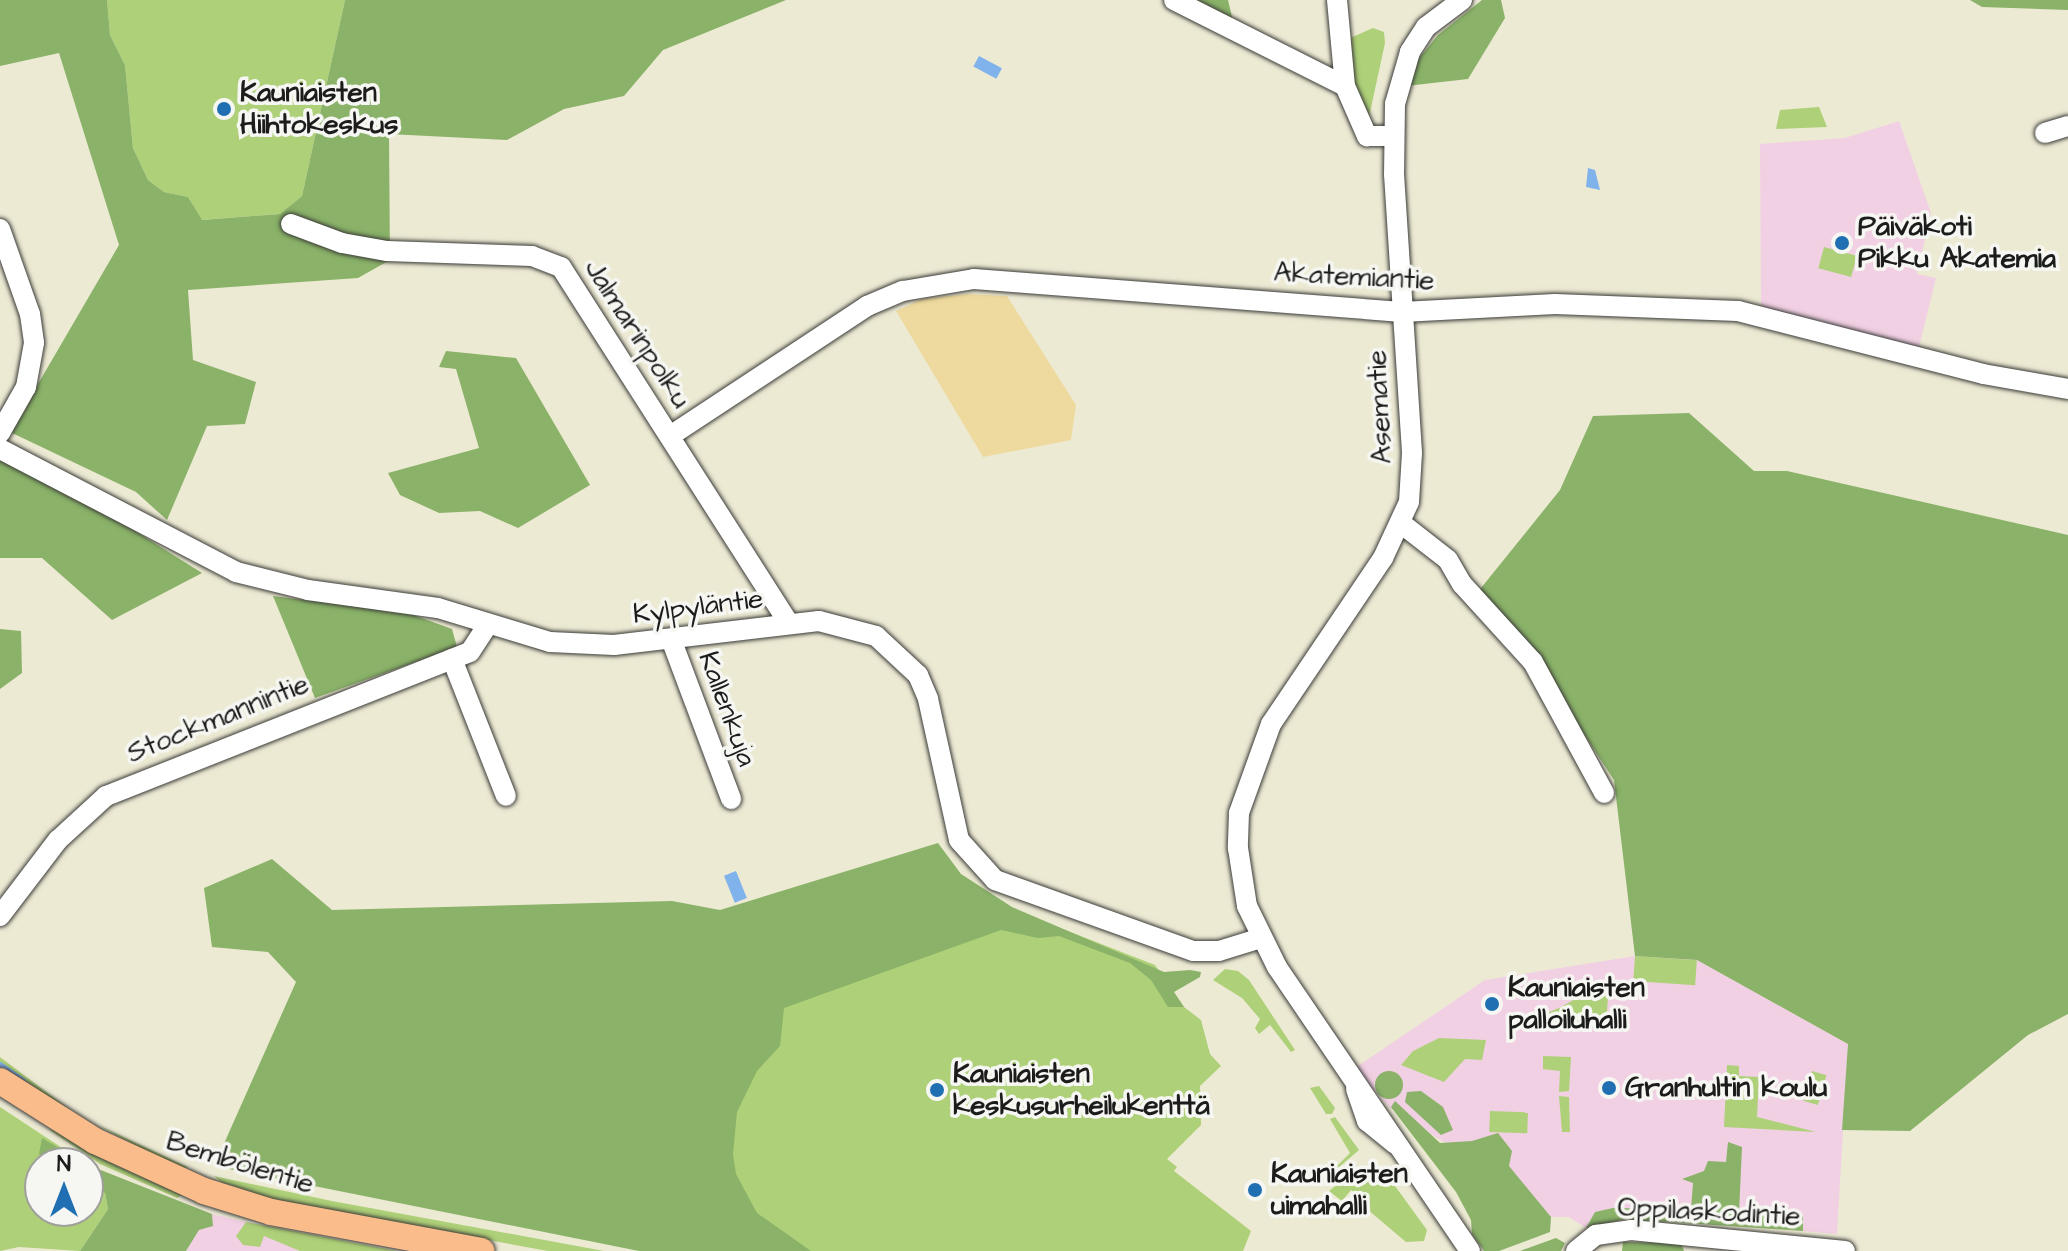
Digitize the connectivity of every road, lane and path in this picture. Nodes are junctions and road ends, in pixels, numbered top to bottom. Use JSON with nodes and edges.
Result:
{"nodes":[{"id":1,"x":1174,"y":0,"type":"edge"},
{"id":2,"x":1337,"y":0,"type":"edge"},
{"id":3,"x":1462,"y":0,"type":"edge"},
{"id":4,"x":1345,"y":86,"type":"junction"},
{"id":5,"x":2068,"y":126,"type":"edge"},
{"id":6,"x":2045,"y":133,"type":"dead end"},
{"id":7,"x":1394,"y":136,"type":"junction"},
{"id":8,"x":291,"y":224,"type":"dead end"},
{"id":9,"x":0,"y":229,"type":"edge"},
{"id":10,"x":1402,"y":312,"type":"junction"},
{"id":11,"x":2068,"y":389,"type":"edge"},
{"id":12,"x":0,"y":433,"type":"edge"},
{"id":13,"x":670,"y":436,"type":"junction"},
{"id":14,"x":0,"y":449,"type":"edge"},
{"id":15,"x":1402,"y":524,"type":"junction"},
{"id":16,"x":789,"y":623,"type":"junction"},
{"id":17,"x":488,"y":624,"type":"junction"},
{"id":18,"x":671,"y":639,"type":"junction"},
{"id":19,"x":452,"y":659,"type":"junction"},
{"id":20,"x":1604,"y":793,"type":"dead end"},
{"id":21,"x":506,"y":796,"type":"dead end"},
{"id":22,"x":731,"y":799,"type":"dead end"},
{"id":23,"x":0,"y":916,"type":"edge"},
{"id":24,"x":1261,"y":938,"type":"junction"},
{"id":25,"x":0,"y":1081,"type":"edge"},
{"id":26,"x":481,"y":1251,"type":"edge"},
{"id":27,"x":1470,"y":1251,"type":"edge"},
{"id":28,"x":1576,"y":1251,"type":"edge"},
{"id":29,"x":1845,"y":1251,"type":"edge"}],
"edges":[{"from":1,"to":4,"type":"street"},
{"from":2,"to":4,"type":"street"},
{"from":3,"to":7,"type":"street","name":"Asematie"},
{"from":4,"to":7,"type":"street"},
{"from":5,"to":6,"type":"street"},
{"from":7,"to":10,"type":"street","name":"Asematie"},
{"from":8,"to":13,"type":"street","name":"Jalmarinpolku"},
{"from":9,"to":12,"type":"street"},
{"from":10,"to":11,"type":"street","name":"Akatemiantie"},
{"from":10,"to":13,"type":"street","name":"Akatemiantie"},
{"from":10,"to":15,"type":"street","name":"Asematie"},
{"from":13,"to":16,"type":"street","name":"Jalmarinpolku"},
{"from":14,"to":17,"type":"street","name":"Kylpyläntie"},
{"from":15,"to":20,"type":"street"},
{"from":15,"to":24,"type":"street","name":"Asematie"},
{"from":16,"to":18,"type":"street","name":"Kylpyläntie"},
{"from":16,"to":24,"type":"street","name":"Kylpyläntie"},
{"from":17,"to":18,"type":"street","name":"Kylpyläntie"},
{"from":17,"to":19,"type":"street","name":"Stockmannintie"},
{"from":18,"to":22,"type":"street","name":"Kallenkuja"},
{"from":19,"to":21,"type":"street"},
{"from":19,"to":23,"type":"street","name":"Stockmannintie"},
{"from":24,"to":27,"type":"street","name":"Asematie"},
{"from":25,"to":26,"type":"main road","name":"Bembölentie"},
{"from":28,"to":29,"type":"street","name":"Oppilaskodintie"}]}
